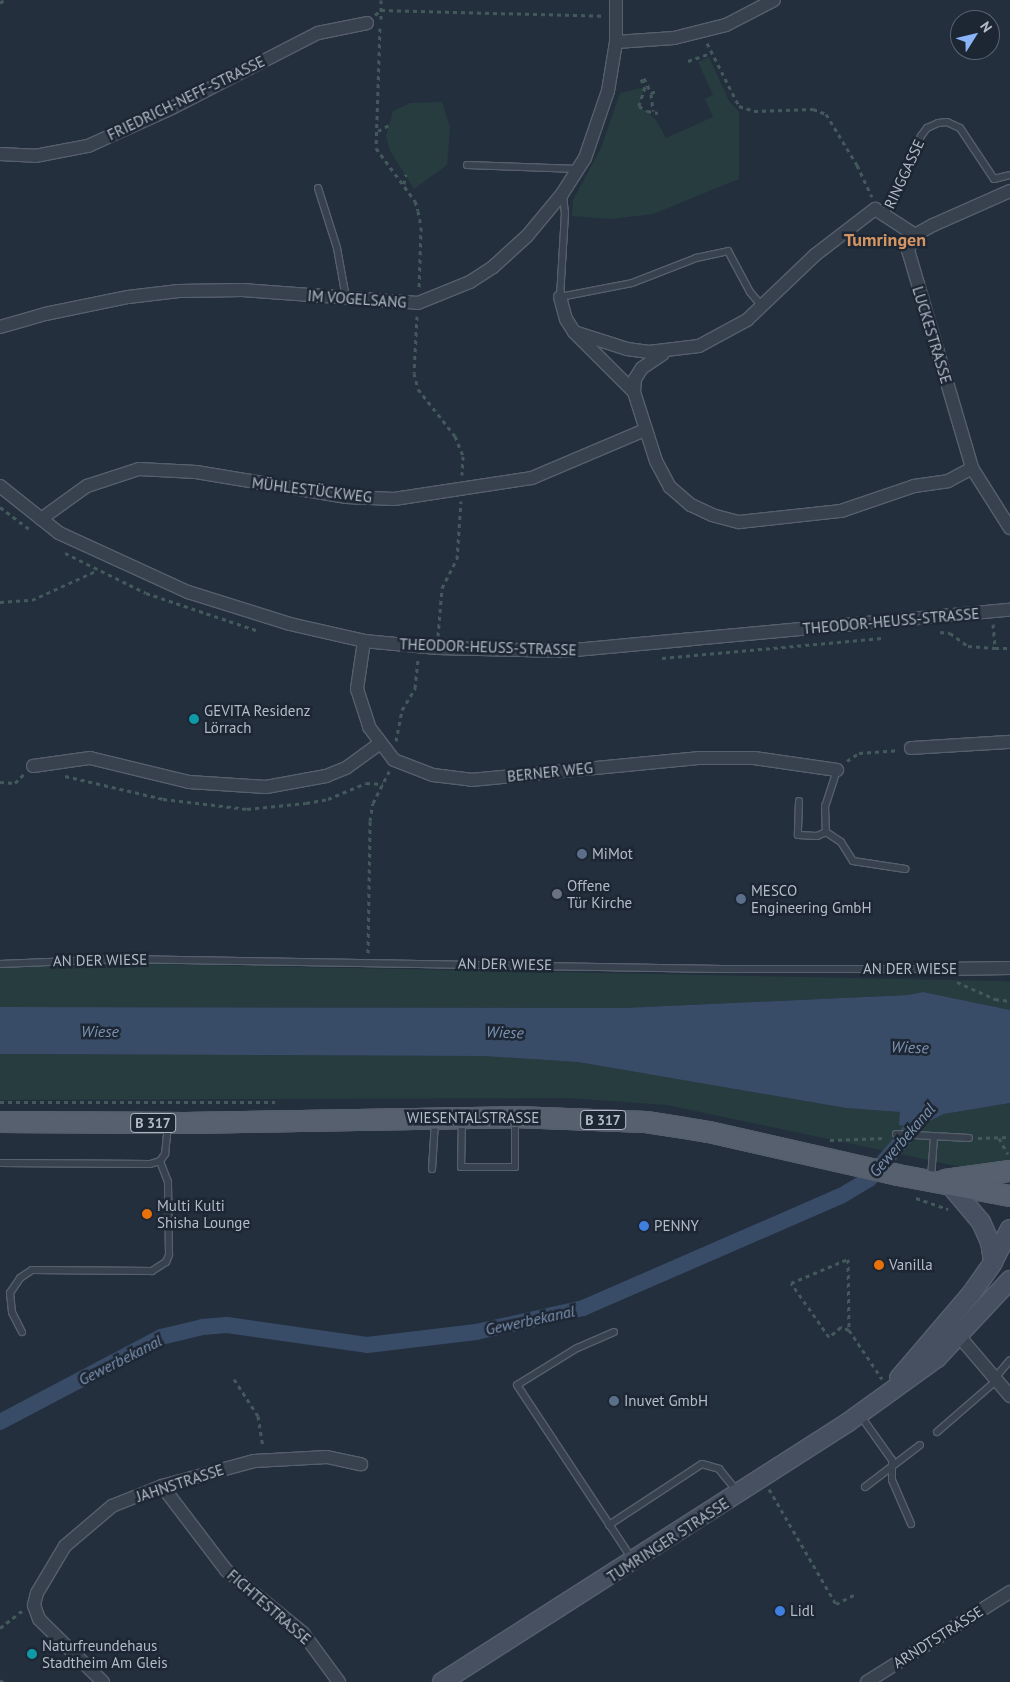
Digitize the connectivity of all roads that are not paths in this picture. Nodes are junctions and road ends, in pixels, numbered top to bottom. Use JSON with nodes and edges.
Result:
{"nodes":[{"id":1,"x":616,"y":0,"type":"edge"},
{"id":2,"x":774,"y":0,"type":"edge"},
{"id":3,"x":367,"y":23,"type":"dead end"},
{"id":4,"x":616,"y":42,"type":"junction"},
{"id":5,"x":0,"y":154,"type":"edge"},
{"id":6,"x":467,"y":164,"type":"dead end"},
{"id":7,"x":578,"y":169,"type":"junction"},
{"id":8,"x":1010,"y":175,"type":"edge"},
{"id":9,"x":318,"y":188,"type":"dead end"},
{"id":10,"x":1010,"y":191,"type":"edge"},
{"id":11,"x":562,"y":194,"type":"junction"},
{"id":12,"x":880,"y":212,"type":"junction"},
{"id":13,"x":915,"y":235,"type":"junction"},
{"id":14,"x":560,"y":297,"type":"junction"},
{"id":15,"x":346,"y":299,"type":"junction"},
{"id":16,"x":761,"y":305,"type":"junction"},
{"id":17,"x":0,"y":327,"type":"edge"},
{"id":18,"x":574,"y":332,"type":"junction"},
{"id":19,"x":670,"y":351,"type":"junction"},
{"id":20,"x":634,"y":392,"type":"junction"},
{"id":21,"x":645,"y":430,"type":"junction"},
{"id":22,"x":972,"y":468,"type":"junction"},
{"id":23,"x":0,"y":486,"type":"edge"},
{"id":24,"x":41,"y":519,"type":"junction"},
{"id":25,"x":1010,"y":528,"type":"edge"},
{"id":26,"x":1010,"y":610,"type":"edge"},
{"id":27,"x":364,"y":642,"type":"junction"},
{"id":28,"x":1010,"y":742,"type":"edge"},
{"id":29,"x":379,"y":744,"type":"junction"},
{"id":30,"x":911,"y":748,"type":"road end"},
{"id":31,"x":33,"y":766,"type":"road end"},
{"id":32,"x":837,"y":770,"type":"joint"},
{"id":33,"x":799,"y":802,"type":"dead end"},
{"id":34,"x":826,"y":832,"type":"junction"},
{"id":35,"x":905,"y":869,"type":"dead end"},
{"id":36,"x":0,"y":964,"type":"edge"},
{"id":37,"x":1010,"y":968,"type":"edge"},
{"id":38,"x":943,"y":969,"type":"joint"},
{"id":39,"x":462,"y":1117,"type":"junction"},
{"id":40,"x":515,"y":1117,"type":"junction"},
{"id":41,"x":435,"y":1118,"type":"junction"},
{"id":42,"x":0,"y":1122,"type":"edge"},
{"id":43,"x":168,"y":1123,"type":"junction"},
{"id":44,"x":896,"y":1134,"type":"road end"},
{"id":45,"x":934,"y":1137,"type":"junction"},
{"id":46,"x":969,"y":1138,"type":"road end"},
{"id":47,"x":160,"y":1161,"type":"junction"},
{"id":48,"x":0,"y":1163,"type":"edge"},
{"id":49,"x":1010,"y":1163,"type":"edge"},
{"id":50,"x":432,"y":1169,"type":"dead end"},
{"id":51,"x":940,"y":1181,"type":"junction"},
{"id":52,"x":1010,"y":1196,"type":"edge"},
{"id":53,"x":1010,"y":1230,"type":"edge"},
{"id":54,"x":993,"y":1262,"type":"junction"},
{"id":55,"x":1010,"y":1280,"type":"edge"},
{"id":56,"x":948,"y":1320,"type":"junction"},
{"id":57,"x":22,"y":1332,"type":"dead end"},
{"id":58,"x":614,"y":1332,"type":"dead end"},
{"id":59,"x":959,"y":1336,"type":"junction"},
{"id":60,"x":1010,"y":1360,"type":"edge"},
{"id":61,"x":996,"y":1379,"type":"junction"},
{"id":62,"x":889,"y":1390,"type":"junction"},
{"id":63,"x":1010,"y":1396,"type":"edge"},
{"id":64,"x":859,"y":1414,"type":"junction"},
{"id":65,"x":937,"y":1432,"type":"dead end"},
{"id":66,"x":920,"y":1445,"type":"dead end"},
{"id":67,"x":361,"y":1464,"type":"dead end"},
{"id":68,"x":893,"y":1466,"type":"junction"},
{"id":69,"x":162,"y":1486,"type":"junction"},
{"id":70,"x":865,"y":1487,"type":"dead end"},
{"id":71,"x":740,"y":1494,"type":"junction"},
{"id":72,"x":912,"y":1524,"type":"dead end"},
{"id":73,"x":609,"y":1525,"type":"junction"},
{"id":74,"x":634,"y":1562,"type":"junction"},
{"id":75,"x":1010,"y":1592,"type":"edge"},
{"id":76,"x":103,"y":1682,"type":"edge"},
{"id":77,"x":339,"y":1682,"type":"edge"},
{"id":78,"x":442,"y":1682,"type":"edge"},
{"id":79,"x":866,"y":1682,"type":"edge"}],
"edges":[{"from":1,"to":4,"type":"street","name":"IM VOGELSANG"},
{"from":2,"to":4,"type":"street"},
{"from":3,"to":5,"type":"street","name":"FRIEDRICH-NEFF-STRASSE"},
{"from":4,"to":7,"type":"street","name":"IM VOGELSANG"},
{"from":6,"to":7,"type":"lane"},
{"from":7,"to":11,"type":"street","name":"IM VOGELSANG"},
{"from":8,"to":12,"type":"lane","name":"RINGGASSE"},
{"from":9,"to":15,"type":"lane"},
{"from":10,"to":13,"type":"street"},
{"from":11,"to":14,"type":"lane"},
{"from":11,"to":15,"type":"street","name":"IM VOGELSANG"},
{"from":12,"to":13,"type":"street"},
{"from":12,"to":16,"type":"street"},
{"from":13,"to":22,"type":"street","name":"LUCKESTRASSE"},
{"from":14,"to":16,"type":"lane"},
{"from":14,"to":18,"type":"street"},
{"from":15,"to":17,"type":"street","name":"IM VOGELSANG"},
{"from":16,"to":19,"type":"street"},
{"from":18,"to":19,"type":"street"},
{"from":18,"to":20,"type":"street"},
{"from":19,"to":20,"type":"street"},
{"from":20,"to":21,"type":"street"},
{"from":21,"to":22,"type":"street"},
{"from":21,"to":24,"type":"street","name":"MÜHLESTÜCKWEG"},
{"from":22,"to":25,"type":"street","name":"LUCKESTRASSE"},
{"from":23,"to":24,"type":"street","name":"THEODOR-HEUSS-STRASSE"},
{"from":24,"to":27,"type":"street","name":"THEODOR-HEUSS-STRASSE"},
{"from":26,"to":27,"type":"street","name":"THEODOR-HEUSS-STRASSE"},
{"from":27,"to":29,"type":"street","name":"BERNER WEG"},
{"from":28,"to":30,"type":"street"},
{"from":29,"to":31,"type":"street"},
{"from":29,"to":32,"type":"street","name":"BERNER WEG"},
{"from":32,"to":34,"type":"lane"},
{"from":33,"to":34,"type":"lane"},
{"from":34,"to":35,"type":"lane"},
{"from":36,"to":38,"type":"lane","name":"AN DER WIESE"},
{"from":37,"to":38,"type":"street","name":"AN DER WIESE"},
{"from":39,"to":40,"type":"main road","name":"WIESENTALSTRASSE","number":"B 317"},
{"from":39,"to":40,"type":"lane"},
{"from":39,"to":41,"type":"main road","name":"WIESENTALSTRASSE","number":"B 317"},
{"from":40,"to":51,"type":"main road","name":"WIESENTALSTRASSE","number":"B 317"},
{"from":41,"to":43,"type":"main road","name":"WIESENTALSTRASSE","number":"B 317"},
{"from":41,"to":50,"type":"lane"},
{"from":42,"to":43,"type":"main road","name":"WIESENTALSTRASSE","number":"B 317"},
{"from":43,"to":47,"type":"lane"},
{"from":44,"to":45,"type":"lane"},
{"from":45,"to":46,"type":"lane"},
{"from":45,"to":51,"type":"lane"},
{"from":47,"to":48,"type":"lane"},
{"from":47,"to":57,"type":"lane"},
{"from":49,"to":51,"type":"main road","number":"B 317"},
{"from":51,"to":52,"type":"main road","number":"B 317"},
{"from":51,"to":54,"type":"main road"},
{"from":53,"to":54,"type":"main road","name":"TUMRINGER STRASSE"},
{"from":54,"to":56,"type":"main road","name":"TUMRINGER STRASSE"},
{"from":55,"to":59,"type":"main road","name":"TUMRINGER STRASSE"},
{"from":56,"to":59,"type":"main road"},
{"from":56,"to":62,"type":"main road","name":"TUMRINGER STRASSE"},
{"from":58,"to":73,"type":"lane"},
{"from":59,"to":61,"type":"street"},
{"from":59,"to":62,"type":"main road","name":"TUMRINGER STRASSE"},
{"from":60,"to":61,"type":"lane"},
{"from":61,"to":63,"type":"street"},
{"from":61,"to":65,"type":"lane"},
{"from":62,"to":64,"type":"main road","name":"TUMRINGER STRASSE"},
{"from":64,"to":68,"type":"lane"},
{"from":64,"to":71,"type":"main road","name":"TUMRINGER STRASSE"},
{"from":66,"to":68,"type":"lane"},
{"from":67,"to":69,"type":"street","name":"JAHNSTRASSE"},
{"from":68,"to":70,"type":"lane"},
{"from":68,"to":72,"type":"lane"},
{"from":69,"to":76,"type":"street","name":"JAHNSTRASSE"},
{"from":69,"to":77,"type":"street","name":"FICHTESTRASSE"},
{"from":71,"to":73,"type":"lane"},
{"from":71,"to":74,"type":"main road","name":"TUMRINGER STRASSE"},
{"from":73,"to":74,"type":"lane"},
{"from":74,"to":78,"type":"main road","name":"TUMRINGER STRASSE"},
{"from":75,"to":79,"type":"street","name":"ARNDTSTRASSE"}]}
